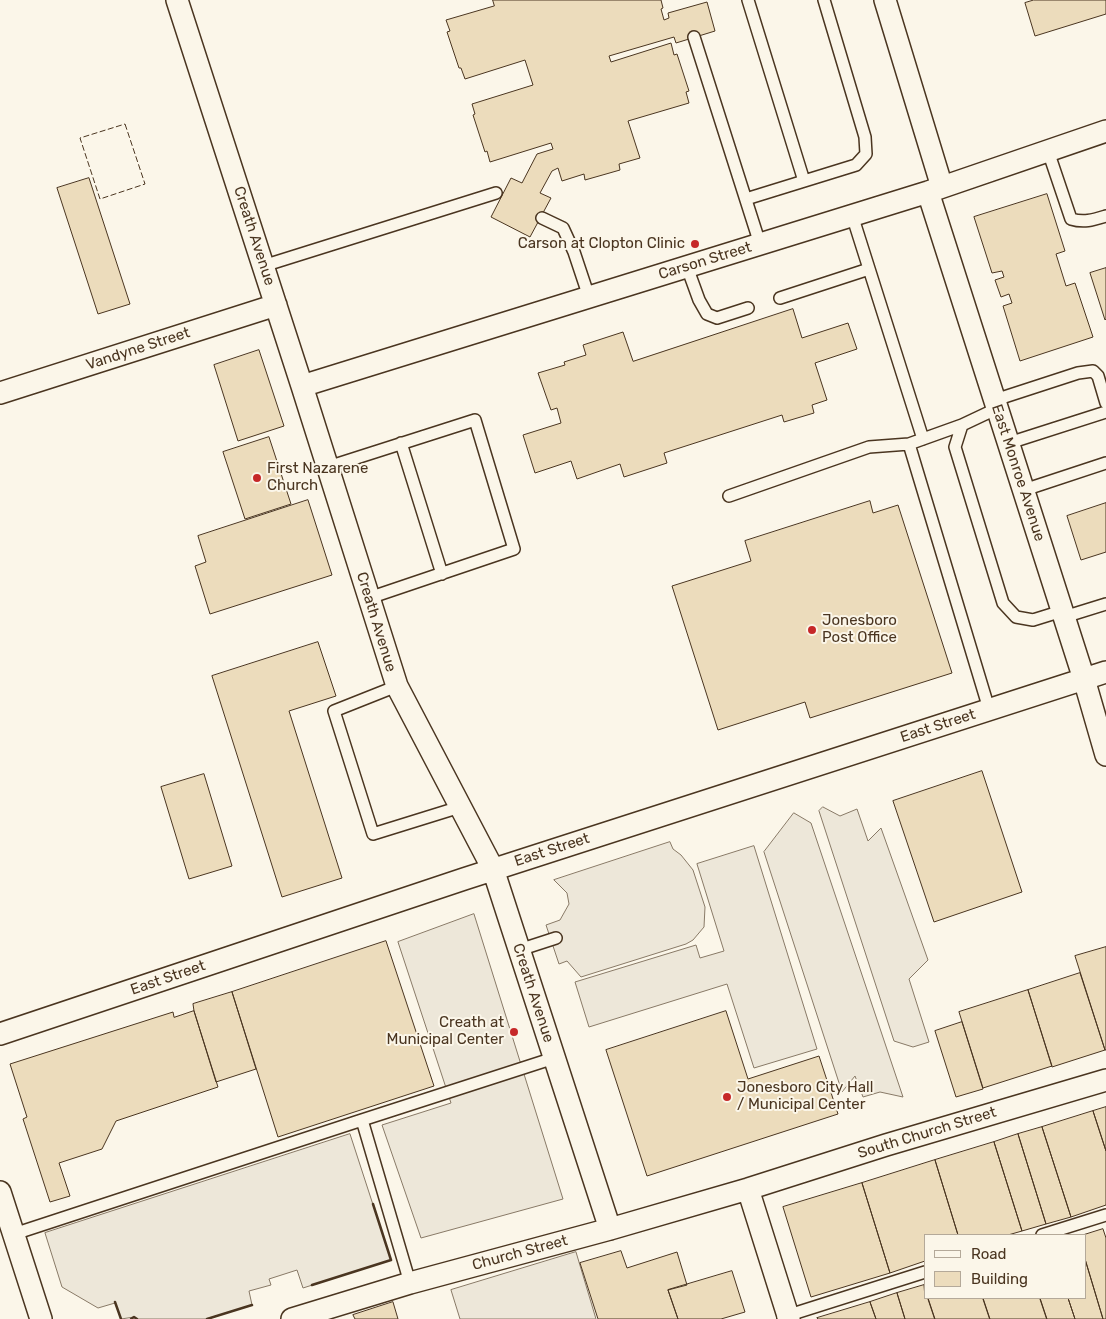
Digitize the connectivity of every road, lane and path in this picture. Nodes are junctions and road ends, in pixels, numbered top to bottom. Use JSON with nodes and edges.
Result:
{"nodes":[{"id":1,"x":177,"y":0,"type":"edge"},
{"id":2,"x":748,"y":0,"type":"edge"},
{"id":3,"x":824,"y":0,"type":"edge"},
{"id":4,"x":885,"y":0,"type":"edge"},
{"id":5,"x":694,"y":37,"type":"dead end"},
{"id":6,"x":1106,"y":131,"type":"edge"},
{"id":7,"x":1048,"y":151,"type":"junction"},
{"id":8,"x":804,"y":181,"type":"junction"},
{"id":9,"x":935,"y":189,"type":"junction"},
{"id":10,"x":496,"y":193,"type":"dead end"},
{"id":11,"x":746,"y":199,"type":"junction"},
{"id":12,"x":852,"y":215,"type":"junction"},
{"id":13,"x":1106,"y":216,"type":"edge"},
{"id":14,"x":542,"y":218,"type":"dead end"},
{"id":15,"x":760,"y":244,"type":"junction"},
{"id":16,"x":263,"y":266,"type":"junction"},
{"id":17,"x":687,"y":267,"type":"junction"},
{"id":18,"x":870,"y":269,"type":"junction"},
{"id":19,"x":589,"y":297,"type":"junction"},
{"id":20,"x":780,"y":298,"type":"dead end"},
{"id":21,"x":276,"y":305,"type":"junction"},
{"id":22,"x":748,"y":308,"type":"dead end"},
{"id":23,"x":302,"y":386,"type":"junction"},
{"id":24,"x":0,"y":393,"type":"edge"},
{"id":25,"x":1106,"y":403,"type":"edge"},
{"id":26,"x":996,"y":404,"type":"junction"},
{"id":27,"x":1106,"y":412,"type":"edge"},
{"id":28,"x":962,"y":425,"type":"junction"},
{"id":29,"x":923,"y":439,"type":"junction"},
{"id":30,"x":401,"y":443,"type":"junction"},
{"id":31,"x":909,"y":444,"type":"junction"},
{"id":32,"x":1009,"y":444,"type":"junction"},
{"id":33,"x":1106,"y":463,"type":"edge"},
{"id":34,"x":328,"y":467,"type":"junction"},
{"id":35,"x":1024,"y":490,"type":"junction"},
{"id":36,"x":729,"y":496,"type":"dead end"},
{"id":37,"x":442,"y":574,"type":"junction"},
{"id":38,"x":369,"y":598,"type":"junction"},
{"id":39,"x":1106,"y":604,"type":"edge"},
{"id":40,"x":1063,"y":614,"type":"junction"},
{"id":41,"x":1106,"y":672,"type":"edge"},
{"id":42,"x":1084,"y":679,"type":"junction"},
{"id":43,"x":396,"y":686,"type":"junction"},
{"id":44,"x":989,"y":709,"type":"junction"},
{"id":45,"x":1106,"y":755,"type":"edge"},
{"id":46,"x":460,"y":807,"type":"junction"},
{"id":47,"x":493,"y":869,"type":"junction"},
{"id":48,"x":556,"y":938,"type":"dead end"},
{"id":49,"x":519,"y":950,"type":"junction"},
{"id":50,"x":0,"y":1034,"type":"edge"},
{"id":51,"x":554,"y":1058,"type":"junction"},
{"id":52,"x":1106,"y":1080,"type":"edge"},
{"id":53,"x":362,"y":1120,"type":"junction"},
{"id":54,"x":748,"y":1189,"type":"junction"},
{"id":55,"x":0,"y":1192,"type":"edge"},
{"id":56,"x":1106,"y":1215,"type":"edge"},
{"id":57,"x":610,"y":1229,"type":"junction"},
{"id":58,"x":14,"y":1234,"type":"junction"},
{"id":59,"x":1045,"y":1234,"type":"edge"},
{"id":60,"x":924,"y":1272,"type":"edge"},
{"id":61,"x":410,"y":1283,"type":"junction"},
{"id":62,"x":785,"y":1318,"type":"edge"},
{"id":63,"x":41,"y":1319,"type":"edge"},
{"id":64,"x":292,"y":1319,"type":"edge"}],
"edges":[{"from":1,"to":16,"type":"street","name":"Creath Avenue"},
{"from":2,"to":8,"type":"lane"},
{"from":3,"to":8,"type":"lane"},
{"from":4,"to":9,"type":"street","name":"East Monroe Avenue"},
{"from":5,"to":11,"type":"lane"},
{"from":6,"to":7,"type":"street","name":"Carson Street"},
{"from":7,"to":9,"type":"street","name":"Carson Street"},
{"from":7,"to":13,"type":"lane"},
{"from":8,"to":11,"type":"lane"},
{"from":9,"to":12,"type":"street","name":"Carson Street"},
{"from":9,"to":26,"type":"street","name":"East Monroe Avenue"},
{"from":10,"to":16,"type":"lane"},
{"from":11,"to":15,"type":"lane"},
{"from":12,"to":15,"type":"street","name":"Carson Street"},
{"from":12,"to":18,"type":"lane"},
{"from":14,"to":19,"type":"lane"},
{"from":15,"to":17,"type":"street","name":"Carson Street"},
{"from":16,"to":21,"type":"street","name":"Creath Avenue"},
{"from":17,"to":19,"type":"street","name":"Carson Street"},
{"from":17,"to":22,"type":"lane"},
{"from":18,"to":20,"type":"lane"},
{"from":18,"to":29,"type":"lane"},
{"from":19,"to":23,"type":"street","name":"Carson Street"},
{"from":21,"to":23,"type":"street","name":"Creath Avenue"},
{"from":21,"to":24,"type":"street","name":"Vandyne Street"},
{"from":23,"to":34,"type":"street","name":"Creath Avenue"},
{"from":25,"to":26,"type":"lane"},
{"from":26,"to":28,"type":"lane"},
{"from":26,"to":32,"type":"street","name":"East Monroe Avenue"},
{"from":27,"to":32,"type":"lane"},
{"from":28,"to":29,"type":"lane"},
{"from":28,"to":40,"type":"lane"},
{"from":29,"to":31,"type":"lane"},
{"from":30,"to":34,"type":"lane"},
{"from":30,"to":37,"type":"lane"},
{"from":30,"to":37,"type":"lane"},
{"from":31,"to":36,"type":"lane"},
{"from":31,"to":44,"type":"lane"},
{"from":32,"to":35,"type":"street","name":"East Monroe Avenue"},
{"from":33,"to":35,"type":"lane"},
{"from":34,"to":38,"type":"street","name":"Creath Avenue"},
{"from":35,"to":40,"type":"street","name":"East Monroe Avenue"},
{"from":37,"to":38,"type":"lane"},
{"from":38,"to":43,"type":"street","name":"Creath Avenue"},
{"from":39,"to":40,"type":"lane"},
{"from":40,"to":42,"type":"street","name":"East Monroe Avenue"},
{"from":41,"to":42,"type":"street","name":"East Street"},
{"from":42,"to":44,"type":"street","name":"East Street"},
{"from":42,"to":45,"type":"street","name":"East Monroe Avenue"},
{"from":43,"to":46,"type":"street","name":"Creath Avenue"},
{"from":43,"to":46,"type":"lane"},
{"from":44,"to":47,"type":"street","name":"East Street"},
{"from":46,"to":47,"type":"street","name":"Creath Avenue"},
{"from":47,"to":49,"type":"street","name":"Creath Avenue"},
{"from":47,"to":50,"type":"street","name":"East Street"},
{"from":48,"to":49,"type":"lane"},
{"from":49,"to":51,"type":"street","name":"Creath Avenue"},
{"from":51,"to":53,"type":"lane"},
{"from":51,"to":57,"type":"street","name":"Creath Avenue"},
{"from":52,"to":54,"type":"street","name":"South Church Street"},
{"from":53,"to":58,"type":"lane"},
{"from":53,"to":61,"type":"lane"},
{"from":54,"to":57,"type":"street","name":"Church Street"},
{"from":54,"to":62,"type":"street"},
{"from":55,"to":58,"type":"street"},
{"from":56,"to":59,"type":"lane"},
{"from":57,"to":61,"type":"street","name":"Church Street"},
{"from":58,"to":63,"type":"street"},
{"from":60,"to":62,"type":"lane"},
{"from":61,"to":64,"type":"street","name":"Church Street"}]}
